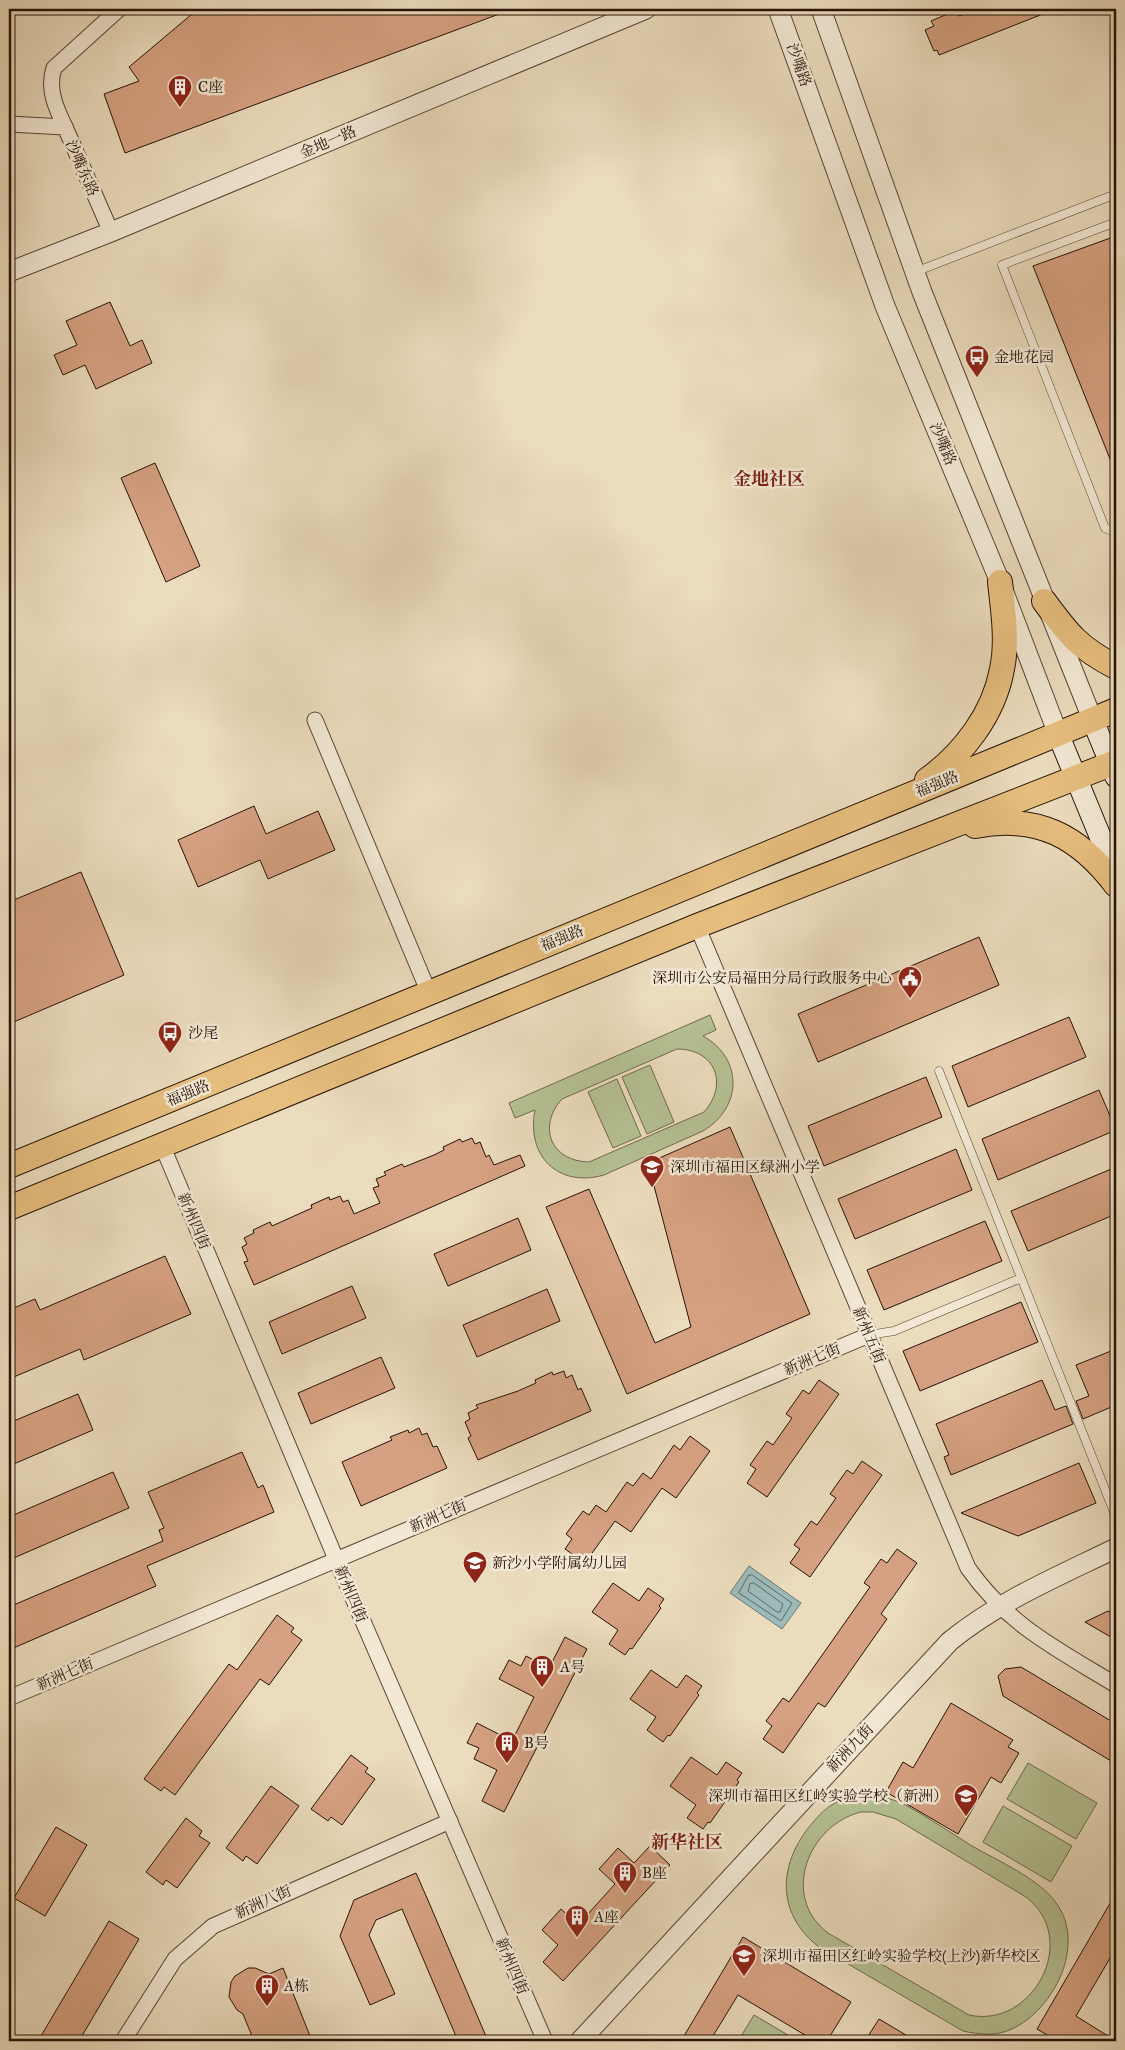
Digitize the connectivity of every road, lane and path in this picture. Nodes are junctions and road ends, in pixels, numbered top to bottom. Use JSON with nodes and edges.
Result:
{"nodes":[{"id":1,"x":119,"y":9,"type":"edge"},
{"id":2,"x":646,"y":9,"type":"edge"},
{"id":3,"x":778,"y":9,"type":"edge"},
{"id":4,"x":821,"y":9,"type":"edge"},
{"id":5,"x":9,"y":124,"type":"edge"},
{"id":6,"x":65,"y":128,"type":"junction"},
{"id":7,"x":1116,"y":194,"type":"edge"},
{"id":8,"x":1116,"y":222,"type":"edge"},
{"id":9,"x":111,"y":232,"type":"junction"},
{"id":10,"x":9,"y":272,"type":"edge"},
{"id":11,"x":915,"y":272,"type":"junction"},
{"id":12,"x":1116,"y":533,"type":"edge"},
{"id":13,"x":1000,"y":582,"type":"junction"},
{"id":14,"x":1044,"y":601,"type":"junction"},
{"id":15,"x":1116,"y":667,"type":"edge"},
{"id":16,"x":1116,"y":710,"type":"edge"},
{"id":17,"x":315,"y":720,"type":"dead end"},
{"id":18,"x":1093,"y":721,"type":"junction"},
{"id":19,"x":1058,"y":734,"type":"junction"},
{"id":20,"x":1115,"y":768,"type":"edge"},
{"id":21,"x":1076,"y":778,"type":"junction"},
{"id":22,"x":901,"y":799,"type":"junction"},
{"id":23,"x":924,"y":836,"type":"junction"},
{"id":24,"x":1116,"y":875,"type":"edge"},
{"id":25,"x":1116,"y":885,"type":"edge"},
{"id":26,"x":698,"y":926,"type":"junction"},
{"id":27,"x":429,"y":993,"type":"junction"},
{"id":28,"x":938,"y":1072,"type":"dead end"},
{"id":29,"x":162,"y":1145,"type":"junction"},
{"id":30,"x":9,"y":1166,"type":"edge"},
{"id":31,"x":9,"y":1208,"type":"edge"},
{"id":32,"x":1021,"y":1278,"type":"junction"},
{"id":33,"x":869,"y":1335,"type":"junction"},
{"id":34,"x":1116,"y":1517,"type":"edge"},
{"id":35,"x":1116,"y":1548,"type":"edge"},
{"id":36,"x":336,"y":1560,"type":"junction"},
{"id":37,"x":998,"y":1606,"type":"junction"},
{"id":38,"x":1116,"y":1684,"type":"edge"},
{"id":39,"x":9,"y":1698,"type":"edge"},
{"id":40,"x":450,"y":1820,"type":"junction"},
{"id":41,"x":123,"y":2041,"type":"edge"},
{"id":42,"x":545,"y":2041,"type":"edge"},
{"id":43,"x":580,"y":2041,"type":"edge"}],
"edges":[{"from":1,"to":6,"type":"street"},
{"from":2,"to":9,"type":"street","name":"金地一路"},
{"from":3,"to":13,"type":"street","name":"沙嘴路"},
{"from":4,"to":11,"type":"street"},
{"from":5,"to":6,"type":"street","name":"沙嘴东路"},
{"from":6,"to":9,"type":"street","name":"沙嘴东路"},
{"from":7,"to":11,"type":"lane"},
{"from":8,"to":12,"type":"lane"},
{"from":9,"to":10,"type":"street","name":"金地一路"},
{"from":11,"to":14,"type":"street"},
{"from":13,"to":19,"type":"street","name":"沙嘴路"},
{"from":13,"to":22,"type":"main road"},
{"from":14,"to":15,"type":"main road"},
{"from":14,"to":18,"type":"street"},
{"from":16,"to":18,"type":"main road","name":"福强路"},
{"from":17,"to":27,"type":"street"},
{"from":18,"to":19,"type":"main road","name":"福强路"},
{"from":18,"to":20,"type":"main road"},
{"from":19,"to":21,"type":"main road","name":"沙嘴路"},
{"from":19,"to":22,"type":"main road","name":"福强路"},
{"from":20,"to":21,"type":"main road"},
{"from":21,"to":23,"type":"main road"},
{"from":21,"to":24,"type":"main road","name":"沙嘴路"},
{"from":22,"to":27,"type":"main road","name":"福强路"},
{"from":23,"to":25,"type":"main road"},
{"from":23,"to":26,"type":"main road"},
{"from":26,"to":29,"type":"main road"},
{"from":26,"to":33,"type":"street","name":"新州五街"},
{"from":27,"to":30,"type":"main road","name":"福强路"},
{"from":28,"to":32,"type":"lane"},
{"from":29,"to":31,"type":"main road"},
{"from":29,"to":36,"type":"street","name":"新州四街"},
{"from":32,"to":33,"type":"lane"},
{"from":32,"to":34,"type":"lane"},
{"from":33,"to":36,"type":"street","name":"新洲七街"},
{"from":33,"to":37,"type":"street","name":"新州五街"},
{"from":35,"to":37,"type":"street","name":"新洲九街"},
{"from":36,"to":39,"type":"street","name":"新洲七街"},
{"from":36,"to":40,"type":"street","name":"新州四街"},
{"from":37,"to":38,"type":"street","name":"新州五街"},
{"from":37,"to":43,"type":"street","name":"新洲九街"},
{"from":40,"to":41,"type":"street","name":"新洲八街"},
{"from":40,"to":42,"type":"street","name":"新州四街"}]}
